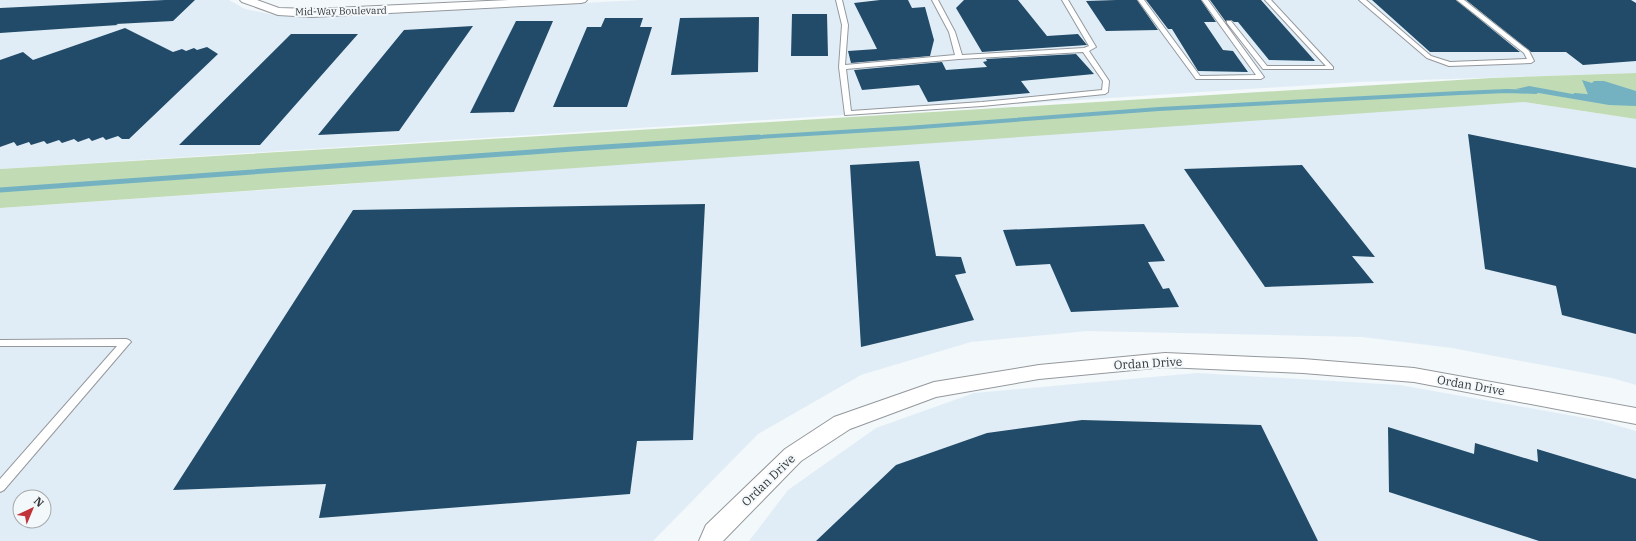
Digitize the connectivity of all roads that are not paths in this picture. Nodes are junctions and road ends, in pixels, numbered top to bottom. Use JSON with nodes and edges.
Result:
{"nodes":[{"id":1,"x":246,"y":0,"type":"edge"},
{"id":2,"x":582,"y":0,"type":"edge"},
{"id":3,"x":839,"y":0,"type":"edge"},
{"id":4,"x":935,"y":0,"type":"edge"},
{"id":5,"x":1065,"y":0,"type":"edge"},
{"id":6,"x":1141,"y":0,"type":"edge"},
{"id":7,"x":1206,"y":0,"type":"edge"},
{"id":8,"x":1211,"y":0,"type":"edge"},
{"id":9,"x":1268,"y":0,"type":"edge"},
{"id":10,"x":1362,"y":0,"type":"edge"},
{"id":11,"x":1460,"y":0,"type":"edge"},
{"id":12,"x":1085,"y":50,"type":"junction"},
{"id":13,"x":959,"y":57,"type":"junction"},
{"id":14,"x":842,"y":66,"type":"junction"},
{"id":15,"x":0,"y":343,"type":"edge"},
{"id":16,"x":1636,"y":416,"type":"edge"},
{"id":17,"x":0,"y":487,"type":"edge"},
{"id":18,"x":711,"y":541,"type":"edge"}],
"edges":[{"from":1,"to":2,"type":"street","name":"Mid-Way Boulevard"},
{"from":3,"to":14,"type":"lane"},
{"from":4,"to":13,"type":"lane"},
{"from":5,"to":12,"type":"lane"},
{"from":6,"to":7,"type":"lane"},
{"from":8,"to":9,"type":"lane"},
{"from":10,"to":11,"type":"lane"},
{"from":12,"to":13,"type":"lane"},
{"from":12,"to":14,"type":"lane"},
{"from":13,"to":14,"type":"lane"},
{"from":15,"to":17,"type":"lane"},
{"from":16,"to":18,"type":"street","name":"Ordan Drive"}]}
